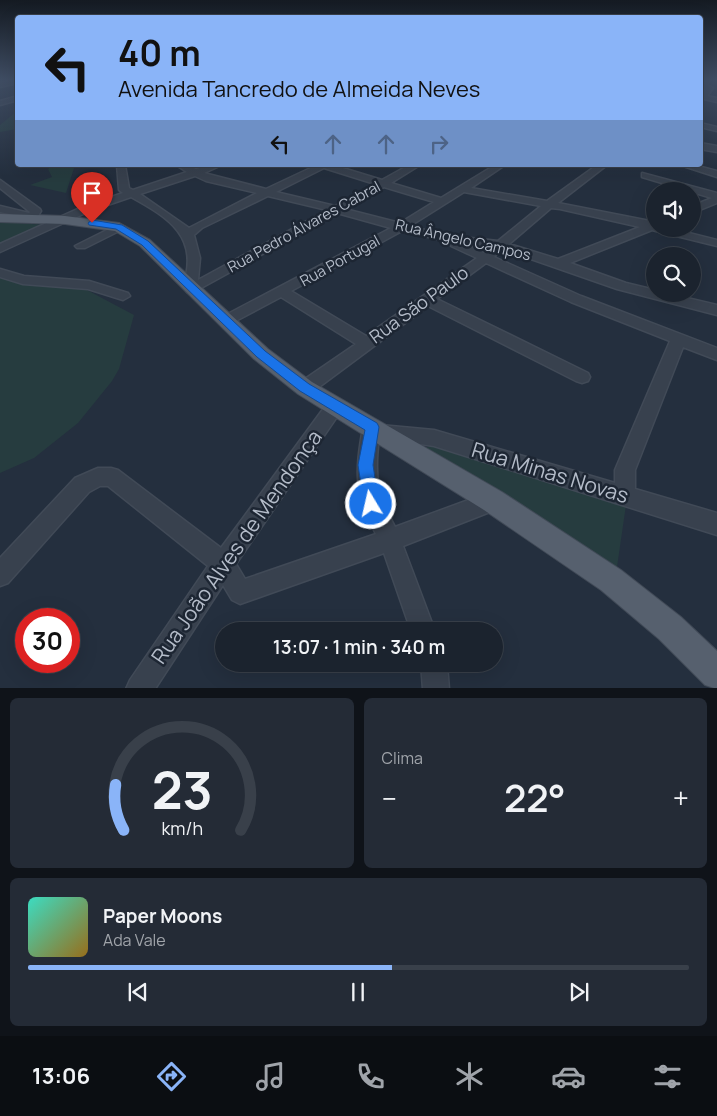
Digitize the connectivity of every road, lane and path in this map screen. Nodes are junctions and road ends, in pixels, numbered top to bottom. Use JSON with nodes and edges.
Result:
{"nodes":[{"id":1,"x":703,"y":126,"type":"edge"},
{"id":2,"x":717,"y":128,"type":"edge"},
{"id":3,"x":703,"y":147,"type":"edge"},
{"id":4,"x":717,"y":149,"type":"edge"},
{"id":5,"x":121,"y":167,"type":"edge"},
{"id":6,"x":184,"y":167,"type":"edge"},
{"id":7,"x":212,"y":167,"type":"edge"},
{"id":8,"x":320,"y":167,"type":"edge"},
{"id":9,"x":330,"y":167,"type":"edge"},
{"id":10,"x":412,"y":167,"type":"edge"},
{"id":11,"x":498,"y":167,"type":"edge"},
{"id":12,"x":600,"y":167,"type":"edge"},
{"id":13,"x":691,"y":167,"type":"edge"},
{"id":14,"x":194,"y":173,"type":"junction"},
{"id":15,"x":717,"y":174,"type":"edge"},
{"id":16,"x":645,"y":175,"type":"dead end"},
{"id":17,"x":0,"y":183,"type":"edge"},
{"id":18,"x":382,"y":183,"type":"junction"},
{"id":19,"x":462,"y":189,"type":"junction"},
{"id":20,"x":130,"y":192,"type":"junction"},
{"id":21,"x":265,"y":193,"type":"junction"},
{"id":22,"x":717,"y":197,"type":"edge"},
{"id":23,"x":142,"y":200,"type":"junction"},
{"id":24,"x":442,"y":201,"type":"junction"},
{"id":25,"x":548,"y":205,"type":"junction"},
{"id":26,"x":701,"y":205,"type":"edge"},
{"id":27,"x":336,"y":208,"type":"junction"},
{"id":28,"x":0,"y":209,"type":"edge"},
{"id":29,"x":0,"y":218,"type":"edge"},
{"id":30,"x":36,"y":218,"type":"junction"},
{"id":31,"x":65,"y":220,"type":"junction"},
{"id":32,"x":646,"y":225,"type":"edge"},
{"id":33,"x":198,"y":226,"type":"junction"},
{"id":34,"x":119,"y":227,"type":"junction"},
{"id":35,"x":401,"y":227,"type":"junction"},
{"id":36,"x":646,"y":231,"type":"edge"},
{"id":37,"x":186,"y":232,"type":"junction"},
{"id":38,"x":694,"y":237,"type":"edge"},
{"id":39,"x":442,"y":238,"type":"junction"},
{"id":40,"x":717,"y":243,"type":"edge"},
{"id":41,"x":500,"y":245,"type":"junction"},
{"id":42,"x":81,"y":246,"type":"dead end"},
{"id":43,"x":0,"y":248,"type":"edge"},
{"id":44,"x":485,"y":258,"type":"junction"},
{"id":45,"x":558,"y":263,"type":"junction"},
{"id":46,"x":0,"y":273,"type":"edge"},
{"id":47,"x":191,"y":287,"type":"junction"},
{"id":48,"x":283,"y":292,"type":"junction"},
{"id":49,"x":123,"y":296,"type":"dead end"},
{"id":50,"x":426,"y":299,"type":"junction"},
{"id":51,"x":717,"y":310,"type":"edge"},
{"id":52,"x":227,"y":320,"type":"junction"},
{"id":53,"x":678,"y":340,"type":"junction"},
{"id":54,"x":366,"y":343,"type":"junction"},
{"id":55,"x":717,"y":354,"type":"edge"},
{"id":56,"x":582,"y":377,"type":"dead end"},
{"id":57,"x":305,"y":388,"type":"junction"},
{"id":58,"x":335,"y":406,"type":"junction"},
{"id":59,"x":377,"y":430,"type":"junction"},
{"id":60,"x":625,"y":495,"type":"junction"},
{"id":61,"x":492,"y":501,"type":"junction"},
{"id":62,"x":717,"y":524,"type":"edge"},
{"id":63,"x":390,"y":540,"type":"junction"},
{"id":64,"x":223,"y":564,"type":"junction"},
{"id":65,"x":0,"y":575,"type":"edge"},
{"id":66,"x":420,"y":622,"type":"edge"},
{"id":67,"x":435,"y":672,"type":"edge"},
{"id":68,"x":717,"y":672,"type":"edge"},
{"id":69,"x":140,"y":688,"type":"edge"},
{"id":70,"x":436,"y":688,"type":"edge"}],
"edges":[{"from":1,"to":2,"type":"street"},
{"from":3,"to":4,"type":"street"},
{"from":5,"to":20,"type":"street"},
{"from":6,"to":14,"type":"street","name":"Rua Ângelo Campos"},
{"from":7,"to":14,"type":"street"},
{"from":8,"to":21,"type":"street"},
{"from":9,"to":18,"type":"street"},
{"from":10,"to":18,"type":"street","name":"Rua Pedro Álvares Cabral"},
{"from":11,"to":19,"type":"street","name":"Rua Portugal"},
{"from":12,"to":25,"type":"street","name":"Rua São Paulo"},
{"from":13,"to":15,"type":"street"},
{"from":14,"to":20,"type":"street"},
{"from":14,"to":21,"type":"street","name":"Rua Ângelo Campos"},
{"from":16,"to":22,"type":"street"},
{"from":17,"to":30,"type":"street"},
{"from":18,"to":24,"type":"street"},
{"from":18,"to":27,"type":"street","name":"Rua Pedro Álvares Cabral"},
{"from":19,"to":24,"type":"street","name":"Rua Portugal"},
{"from":19,"to":25,"type":"street"},
{"from":20,"to":23,"type":"street"},
{"from":20,"to":31,"type":"street"},
{"from":21,"to":27,"type":"street","name":"Rua Ângelo Campos"},
{"from":21,"to":33,"type":"street"},
{"from":22,"to":26,"type":"street"},
{"from":23,"to":33,"type":"street"},
{"from":23,"to":37,"type":"street"},
{"from":24,"to":35,"type":"street","name":"Rua Portugal"},
{"from":25,"to":32,"type":"street"},
{"from":25,"to":41,"type":"street","name":"Rua São Paulo"},
{"from":27,"to":35,"type":"street","name":"Rua Ângelo Campos"},
{"from":27,"to":47,"type":"street","name":"Rua Pedro Álvares Cabral"},
{"from":28,"to":30,"type":"street"},
{"from":29,"to":30,"type":"main road"},
{"from":30,"to":31,"type":"main road"},
{"from":31,"to":34,"type":"main road"},
{"from":31,"to":43,"type":"street"},
{"from":33,"to":37,"type":"street"},
{"from":34,"to":42,"type":"street"},
{"from":34,"to":47,"type":"main road"},
{"from":35,"to":39,"type":"street","name":"Rua Ângelo Campos"},
{"from":35,"to":48,"type":"street","name":"Rua Portugal"},
{"from":36,"to":45,"type":"street"},
{"from":37,"to":47,"type":"street"},
{"from":38,"to":40,"type":"street"},
{"from":39,"to":41,"type":"street","name":"Rua Ângelo Campos"},
{"from":39,"to":44,"type":"street"},
{"from":41,"to":44,"type":"street","name":"Rua São Paulo"},
{"from":41,"to":45,"type":"street","name":"Rua Ângelo Campos"},
{"from":44,"to":50,"type":"street","name":"Rua São Paulo"},
{"from":44,"to":53,"type":"street"},
{"from":45,"to":51,"type":"street","name":"Rua Ângelo Campos"},
{"from":46,"to":49,"type":"street"},
{"from":47,"to":52,"type":"main road"},
{"from":48,"to":52,"type":"street","name":"Rua Portugal"},
{"from":48,"to":54,"type":"street"},
{"from":50,"to":54,"type":"street","name":"Rua São Paulo"},
{"from":50,"to":56,"type":"street"},
{"from":52,"to":57,"type":"main road"},
{"from":53,"to":55,"type":"street"},
{"from":53,"to":60,"type":"street"},
{"from":54,"to":57,"type":"street","name":"Rua São Paulo"},
{"from":57,"to":58,"type":"main road"},
{"from":58,"to":59,"type":"main road"},
{"from":58,"to":64,"type":"street","name":"Rua João Alves de Mendonça"},
{"from":59,"to":60,"type":"street","name":"Rua Minas Novas"},
{"from":59,"to":61,"type":"main road"},
{"from":59,"to":63,"type":"street"},
{"from":60,"to":62,"type":"street","name":"Rua Minas Novas"},
{"from":61,"to":63,"type":"street"},
{"from":61,"to":68,"type":"main road"},
{"from":63,"to":64,"type":"street"},
{"from":63,"to":66,"type":"street"},
{"from":64,"to":65,"type":"street"},
{"from":64,"to":69,"type":"street","name":"Rua João Alves de Mendonça"},
{"from":67,"to":70,"type":"street"}]}
